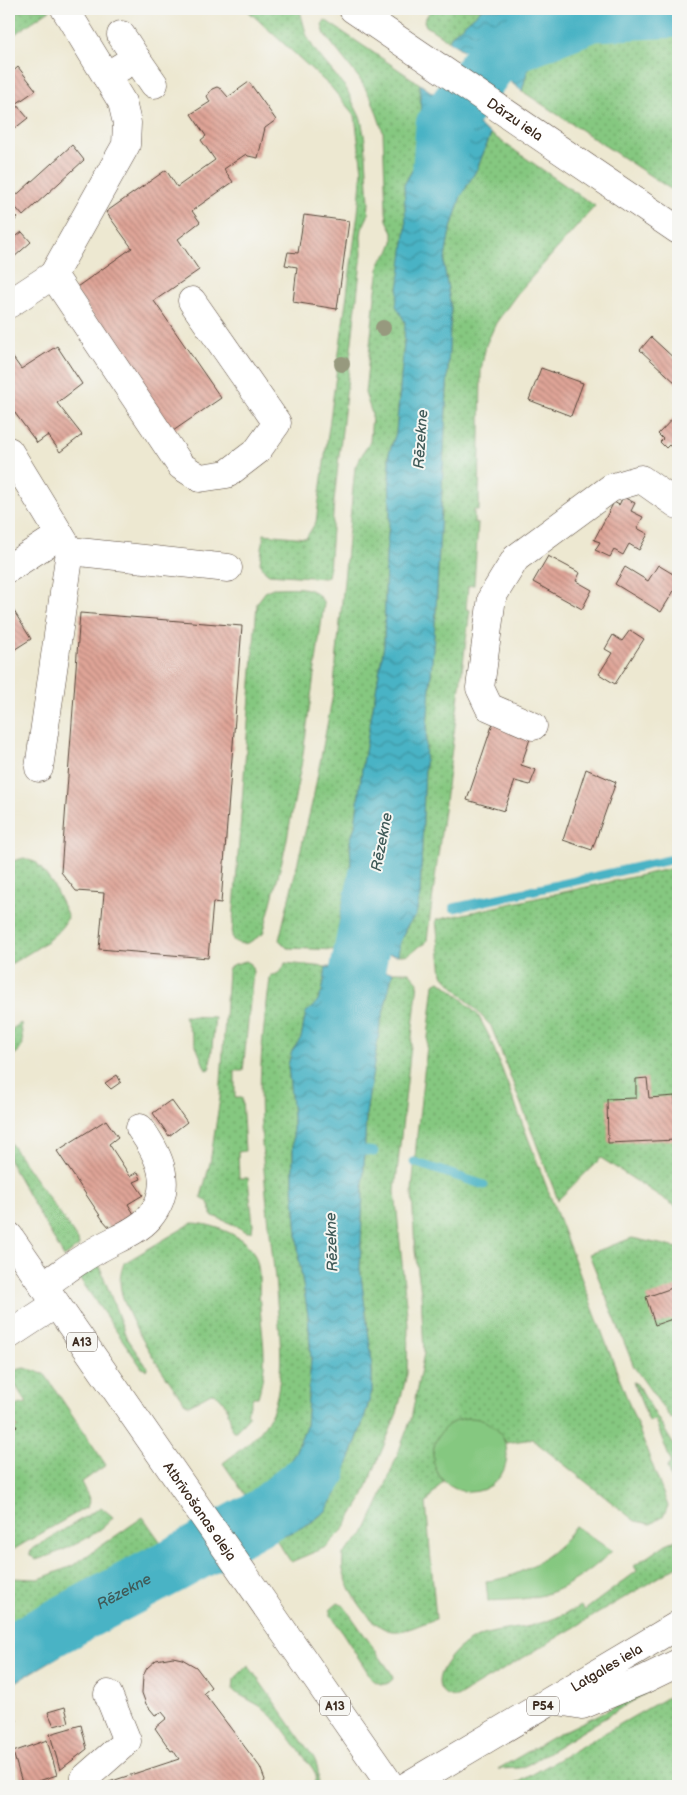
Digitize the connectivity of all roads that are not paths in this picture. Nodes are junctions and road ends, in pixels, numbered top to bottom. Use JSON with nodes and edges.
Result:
{"nodes":[{"id":1,"x":65,"y":9,"type":"edge"},
{"id":2,"x":353,"y":9,"type":"edge"},
{"id":3,"x":121,"y":35,"type":"dead end"},
{"id":4,"x":136,"y":58,"type":"junction"},
{"id":5,"x":106,"y":76,"type":"junction"},
{"id":6,"x":154,"y":84,"type":"dead end"},
{"id":7,"x":678,"y":230,"type":"edge"},
{"id":8,"x":53,"y":275,"type":"junction"},
{"id":9,"x":192,"y":301,"type":"dead end"},
{"id":10,"x":9,"y":304,"type":"edge"},
{"id":11,"x":9,"y":451,"type":"edge"},
{"id":12,"x":678,"y":505,"type":"edge"},
{"id":13,"x":65,"y":543,"type":"junction"},
{"id":14,"x":9,"y":568,"type":"edge"},
{"id":15,"x":228,"y":568,"type":"dead end"},
{"id":16,"x":533,"y":726,"type":"dead end"},
{"id":17,"x":39,"y":768,"type":"dead end"},
{"id":18,"x":140,"y":1128,"type":"dead end"},
{"id":19,"x":9,"y":1236,"type":"edge"},
{"id":20,"x":49,"y":1295,"type":"junction"},
{"id":21,"x":9,"y":1336,"type":"edge"},
{"id":22,"x":678,"y":1625,"type":"edge"},
{"id":23,"x":678,"y":1663,"type":"edge"},
{"id":24,"x":108,"y":1694,"type":"dead end"},
{"id":25,"x":553,"y":1700,"type":"junction"},
{"id":26,"x":87,"y":1786,"type":"edge"},
{"id":27,"x":392,"y":1786,"type":"edge"},
{"id":28,"x":407,"y":1786,"type":"edge"}],
"edges":[{"from":1,"to":5,"type":"main road"},
{"from":2,"to":7,"type":"main road","name":"Dārzu iela"},
{"from":3,"to":4,"type":"main road"},
{"from":4,"to":5,"type":"main road"},
{"from":4,"to":6,"type":"main road"},
{"from":5,"to":8,"type":"main road"},
{"from":8,"to":9,"type":"main road"},
{"from":8,"to":10,"type":"main road"},
{"from":11,"to":13,"type":"main road"},
{"from":12,"to":16,"type":"main road"},
{"from":13,"to":14,"type":"main road"},
{"from":13,"to":15,"type":"main road"},
{"from":13,"to":17,"type":"main road"},
{"from":18,"to":20,"type":"main road"},
{"from":19,"to":20,"type":"main road","name":"Atbrīvošanas aleja","number":"A13"},
{"from":20,"to":21,"type":"main road"},
{"from":20,"to":27,"type":"main road","name":"Atbrīvošanas aleja","number":"A13"},
{"from":22,"to":25,"type":"main road","name":"Latgales iela","number":"P54"},
{"from":23,"to":25,"type":"main road"},
{"from":24,"to":26,"type":"main road"},
{"from":25,"to":28,"type":"main road","name":"Latgales iela","number":"P54"}]}
